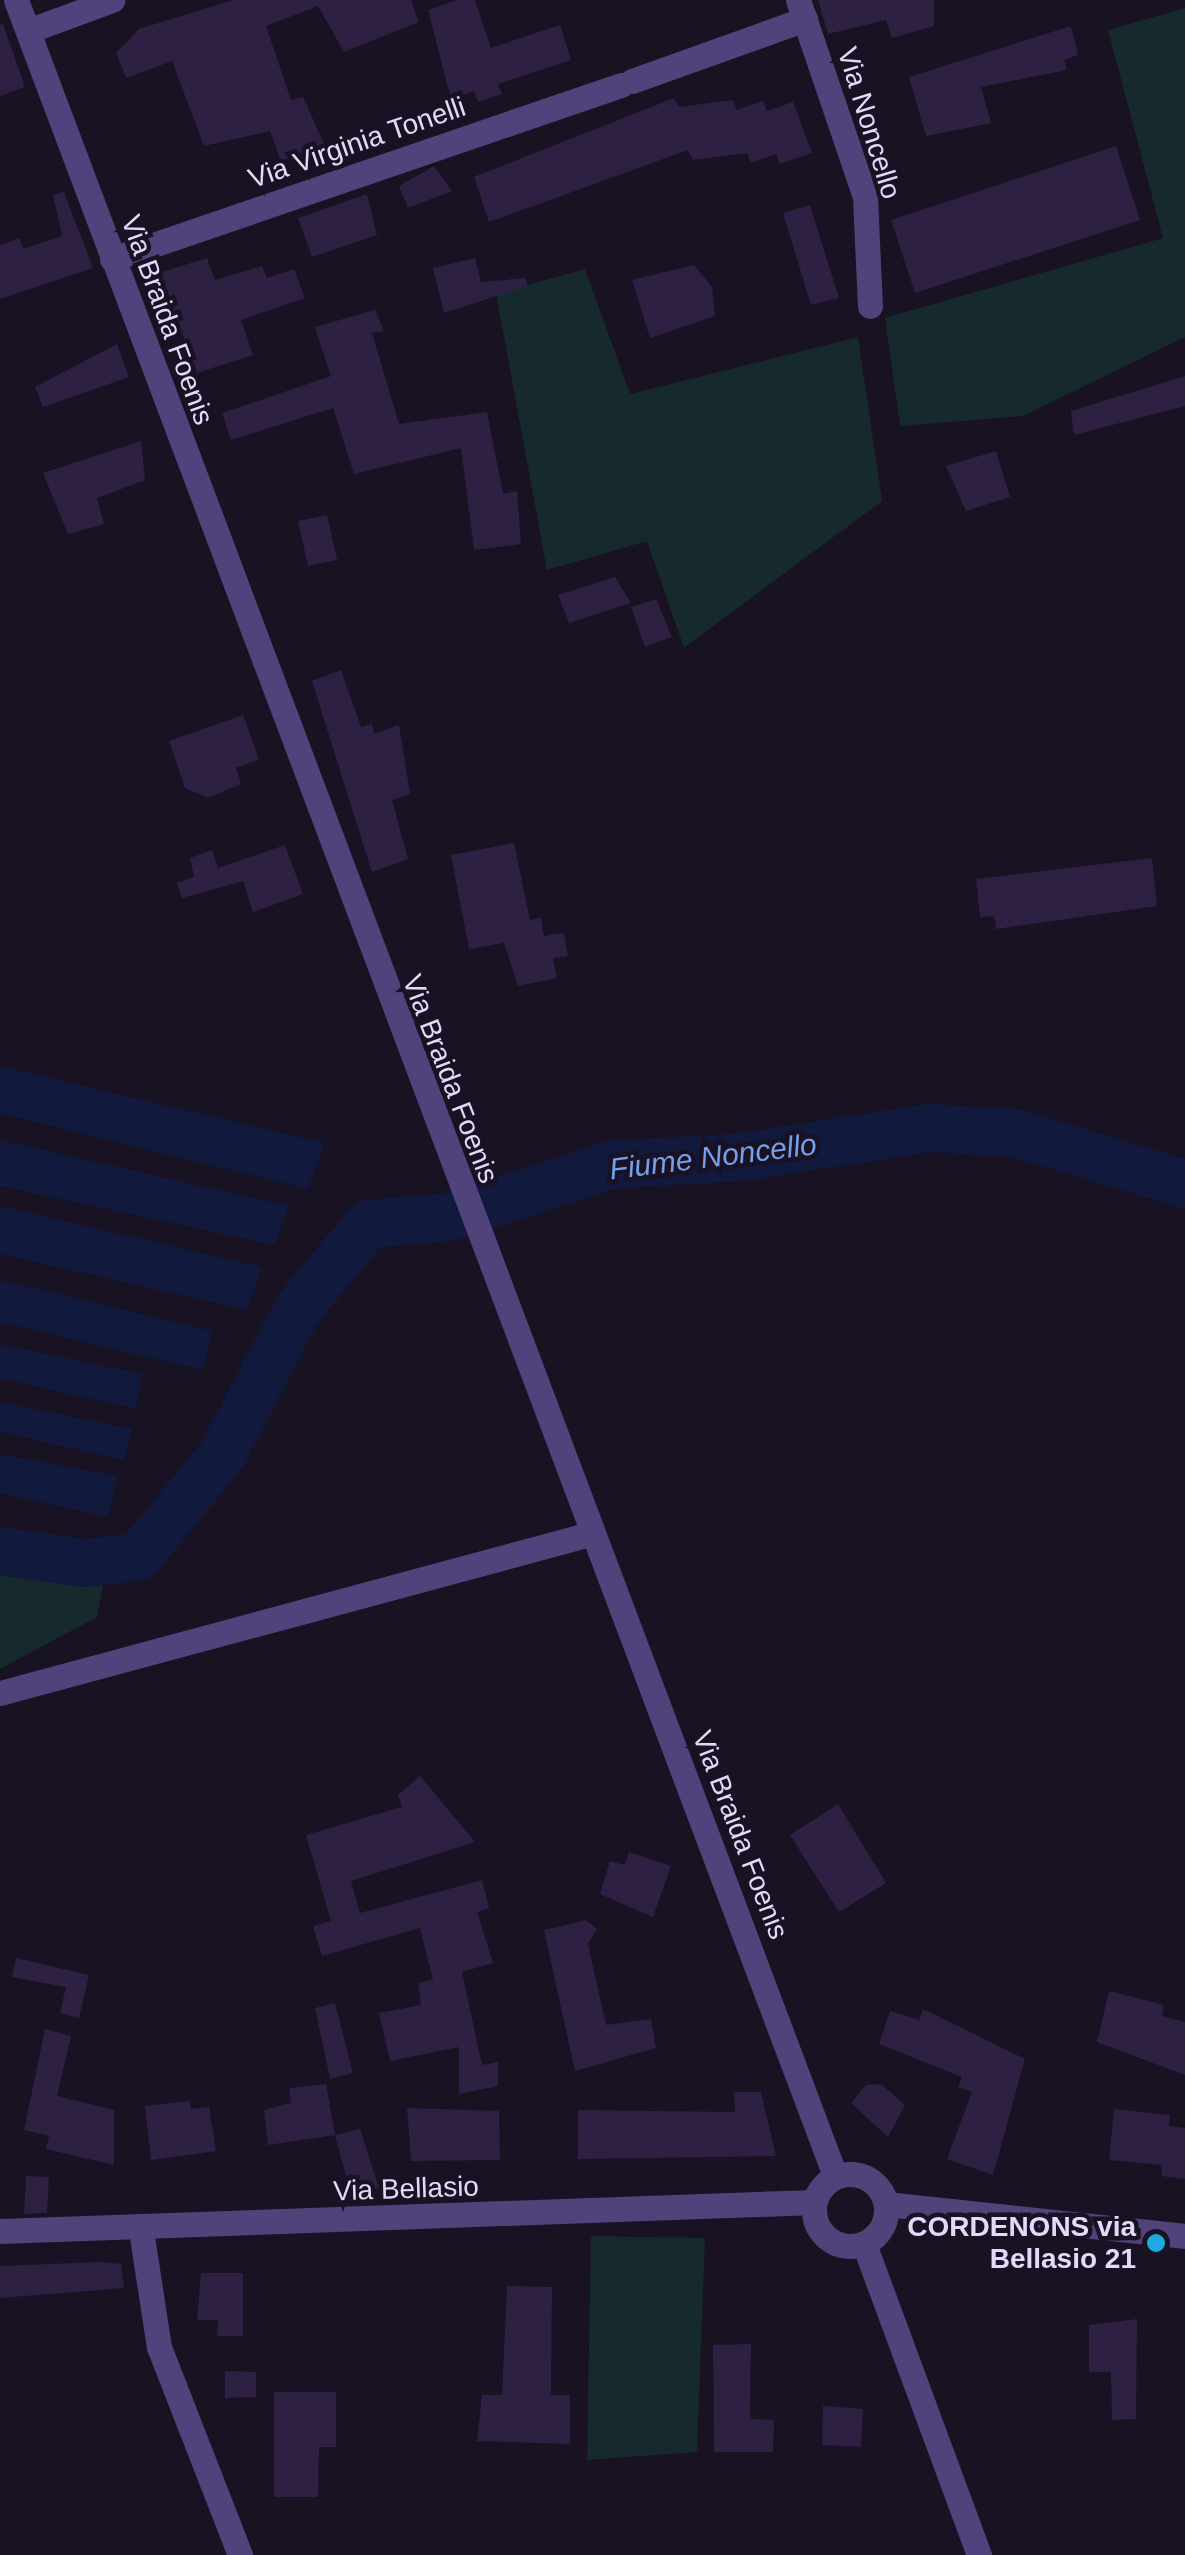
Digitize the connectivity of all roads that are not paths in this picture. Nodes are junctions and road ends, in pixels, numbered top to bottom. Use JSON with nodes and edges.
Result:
{"nodes":[{"id":1,"x":16,"y":0,"type":"edge"},
{"id":2,"x":112,"y":0,"type":"edge"},
{"id":3,"x":802,"y":9,"type":"edge"},
{"id":4,"x":28,"y":32,"type":"junction"},
{"id":5,"x":626,"y":83,"type":"joint"},
{"id":6,"x":112,"y":259,"type":"junction"},
{"id":7,"x":870,"y":306,"type":"dead end"},
{"id":8,"x":590,"y":1534,"type":"junction"},
{"id":9,"x":0,"y":1692,"type":"edge"},
{"id":10,"x":835,"y":2176,"type":"junction"},
{"id":11,"x":814,"y":2202,"type":"junction"},
{"id":12,"x":886,"y":2204,"type":"junction"},
{"id":13,"x":141,"y":2230,"type":"junction"},
{"id":14,"x":0,"y":2231,"type":"edge"},
{"id":15,"x":1185,"y":2236,"type":"edge"},
{"id":16,"x":864,"y":2244,"type":"junction"},
{"id":17,"x":240,"y":2555,"type":"edge"},
{"id":18,"x":978,"y":2555,"type":"edge"}],
"edges":[{"from":1,"to":4,"type":"street","name":"Via Braida Foenis"},
{"from":2,"to":4,"type":"street"},
{"from":3,"to":5,"type":"street","name":"Via Noncello"},
{"from":3,"to":7,"type":"street","name":"Via Noncello"},
{"from":4,"to":6,"type":"street","name":"Via Braida Foenis"},
{"from":5,"to":6,"type":"street","name":"Via Virginia Tonelli"},
{"from":6,"to":8,"type":"street","name":"Via Braida Foenis"},
{"from":8,"to":9,"type":"street"},
{"from":8,"to":10,"type":"street","name":"Via Braida Foenis"},
{"from":10,"to":11,"type":"street"},
{"from":10,"to":12,"type":"street"},
{"from":11,"to":13,"type":"street","name":"Via Bellasio"},
{"from":11,"to":16,"type":"street"},
{"from":12,"to":15,"type":"street"},
{"from":12,"to":16,"type":"street"},
{"from":13,"to":14,"type":"street","name":"Via Bellasio"},
{"from":13,"to":17,"type":"street"},
{"from":16,"to":18,"type":"street"}]}
